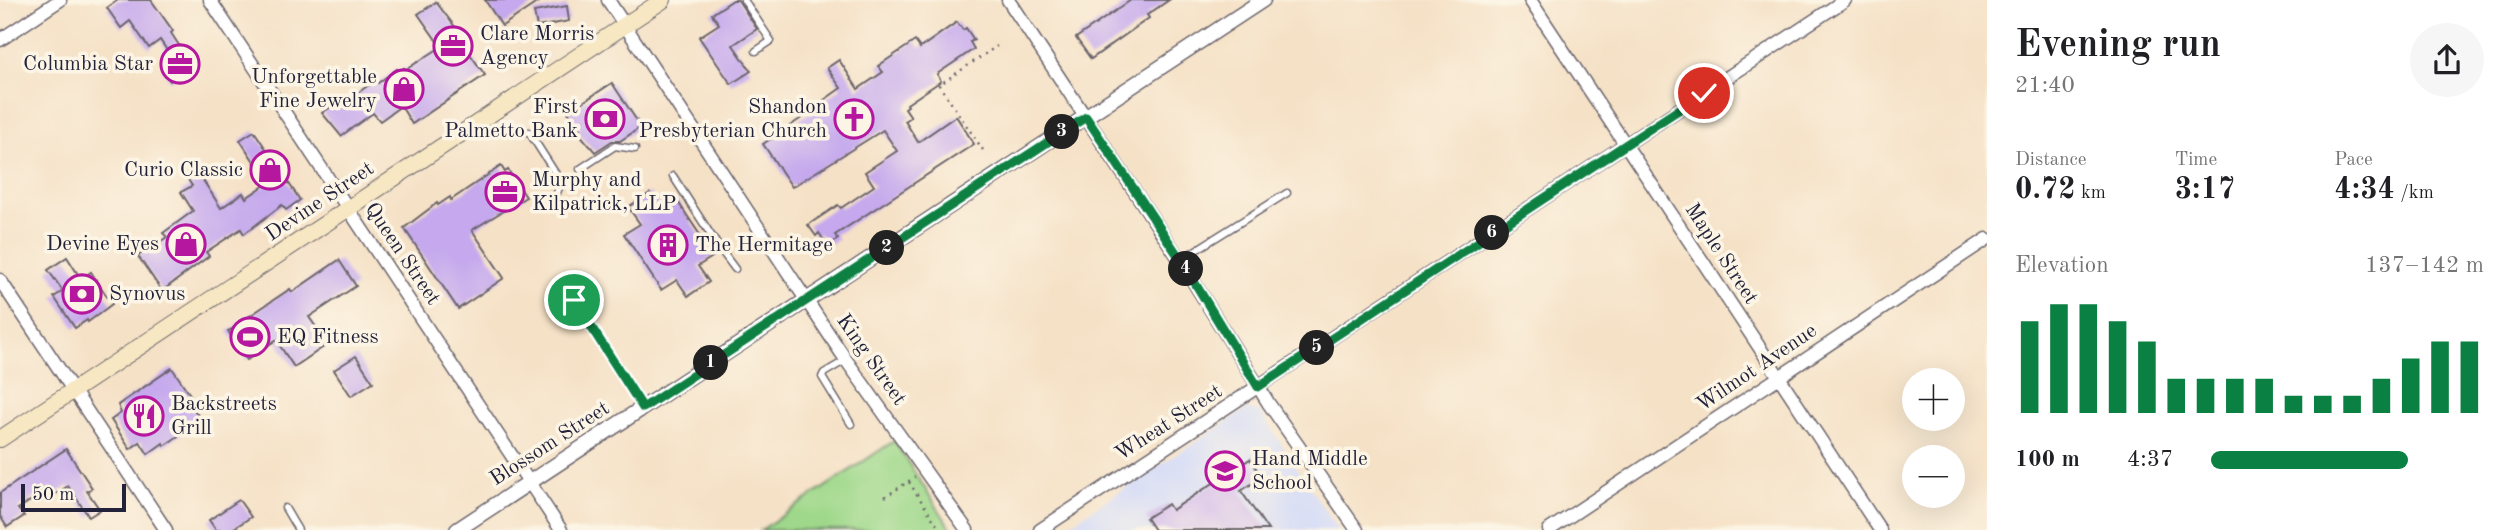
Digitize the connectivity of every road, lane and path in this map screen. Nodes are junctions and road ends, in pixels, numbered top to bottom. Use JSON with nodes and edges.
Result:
{"nodes":[{"id":1,"x":60,"y":0,"type":"edge"},
{"id":2,"x":211,"y":0,"type":"edge"},
{"id":3,"x":608,"y":0,"type":"edge"},
{"id":4,"x":663,"y":0,"type":"edge"},
{"id":5,"x":744,"y":0,"type":"edge"},
{"id":6,"x":1008,"y":0,"type":"edge"},
{"id":7,"x":1263,"y":0,"type":"edge"},
{"id":8,"x":1530,"y":0,"type":"edge"},
{"id":9,"x":1845,"y":0,"type":"edge"},
{"id":10,"x":625,"y":25,"type":"junction"},
{"id":11,"x":0,"y":40,"type":"edge"},
{"id":12,"x":997,"y":46,"type":"dead end"},
{"id":13,"x":756,"y":51,"type":"dead end"},
{"id":14,"x":1086,"y":117,"type":"junction"},
{"id":15,"x":529,"y":132,"type":"dead end"},
{"id":16,"x":1625,"y":145,"type":"junction"},
{"id":17,"x":635,"y":149,"type":"dead end"},
{"id":18,"x":983,"y":150,"type":"dead end"},
{"id":19,"x":580,"y":169,"type":"dead end"},
{"id":20,"x":673,"y":176,"type":"dead end"},
{"id":21,"x":557,"y":193,"type":"dead end"},
{"id":22,"x":1287,"y":193,"type":"dead end"},
{"id":23,"x":349,"y":209,"type":"junction"},
{"id":24,"x":1987,"y":239,"type":"edge"},
{"id":25,"x":1181,"y":260,"type":"junction"},
{"id":26,"x":735,"y":269,"type":"dead end"},
{"id":27,"x":0,"y":280,"type":"edge"},
{"id":28,"x":574,"y":300,"type":"dead end"},
{"id":29,"x":807,"y":300,"type":"junction"},
{"id":30,"x":846,"y":360,"type":"junction"},
{"id":31,"x":1779,"y":377,"type":"junction"},
{"id":32,"x":1258,"y":387,"type":"junction"},
{"id":33,"x":74,"y":391,"type":"junction"},
{"id":34,"x":643,"y":408,"type":"junction"},
{"id":35,"x":851,"y":424,"type":"dead end"},
{"id":36,"x":0,"y":439,"type":"edge"},
{"id":37,"x":915,"y":477,"type":"dead end"},
{"id":38,"x":530,"y":482,"type":"junction"},
{"id":39,"x":909,"y":482,"type":"junction"},
{"id":40,"x":884,"y":497,"type":"dead end"},
{"id":41,"x":285,"y":508,"type":"dead end"},
{"id":42,"x":937,"y":525,"type":"dead end"},
{"id":43,"x":166,"y":530,"type":"edge"},
{"id":44,"x":298,"y":530,"type":"edge"},
{"id":45,"x":457,"y":530,"type":"edge"},
{"id":46,"x":561,"y":530,"type":"edge"},
{"id":47,"x":967,"y":530,"type":"edge"},
{"id":48,"x":1040,"y":530,"type":"edge"},
{"id":49,"x":1357,"y":530,"type":"edge"},
{"id":50,"x":1549,"y":530,"type":"edge"},
{"id":51,"x":1880,"y":530,"type":"edge"}],
"edges":[{"from":1,"to":11,"type":"street"},
{"from":2,"to":23,"type":"street","name":"Queen Street"},
{"from":3,"to":10,"type":"street","name":"King Street"},
{"from":4,"to":10,"type":"main road","name":"Devine Street"},
{"from":5,"to":13,"type":"lane"},
{"from":6,"to":14,"type":"street"},
{"from":7,"to":14,"type":"street","name":"Blossom Street"},
{"from":8,"to":16,"type":"street","name":"Maple Street"},
{"from":9,"to":16,"type":"street","name":"Wheat Street"},
{"from":10,"to":23,"type":"main road","name":"Devine Street"},
{"from":10,"to":29,"type":"street","name":"King Street"},
{"from":12,"to":18,"type":"path"},
{"from":14,"to":25,"type":"street"},
{"from":14,"to":29,"type":"street","name":"Blossom Street"},
{"from":15,"to":21,"type":"lane"},
{"from":16,"to":31,"type":"street","name":"Maple Street"},
{"from":16,"to":32,"type":"street","name":"Wheat Street"},
{"from":17,"to":19,"type":"lane"},
{"from":20,"to":26,"type":"lane"},
{"from":22,"to":25,"type":"lane"},
{"from":23,"to":33,"type":"main road","name":"Devine Street"},
{"from":23,"to":38,"type":"street","name":"Queen Street"},
{"from":24,"to":31,"type":"street","name":"Wilmot Avenue"},
{"from":25,"to":32,"type":"street"},
{"from":27,"to":33,"type":"street"},
{"from":28,"to":34,"type":"lane"},
{"from":29,"to":30,"type":"street","name":"King Street"},
{"from":29,"to":34,"type":"street","name":"Blossom Street"},
{"from":30,"to":35,"type":"lane"},
{"from":30,"to":47,"type":"street","name":"King Street"},
{"from":31,"to":50,"type":"street","name":"Wilmot Avenue"},
{"from":31,"to":51,"type":"street","name":"Maple Street"},
{"from":32,"to":48,"type":"street","name":"Wheat Street"},
{"from":32,"to":49,"type":"street"},
{"from":33,"to":36,"type":"main road","name":"Devine Street"},
{"from":33,"to":43,"type":"street"},
{"from":34,"to":38,"type":"street","name":"Blossom Street"},
{"from":37,"to":39,"type":"path"},
{"from":38,"to":45,"type":"street","name":"Blossom Street"},
{"from":38,"to":46,"type":"street","name":"Queen Street"},
{"from":39,"to":40,"type":"path"},
{"from":39,"to":42,"type":"path"},
{"from":41,"to":44,"type":"lane"}]}
